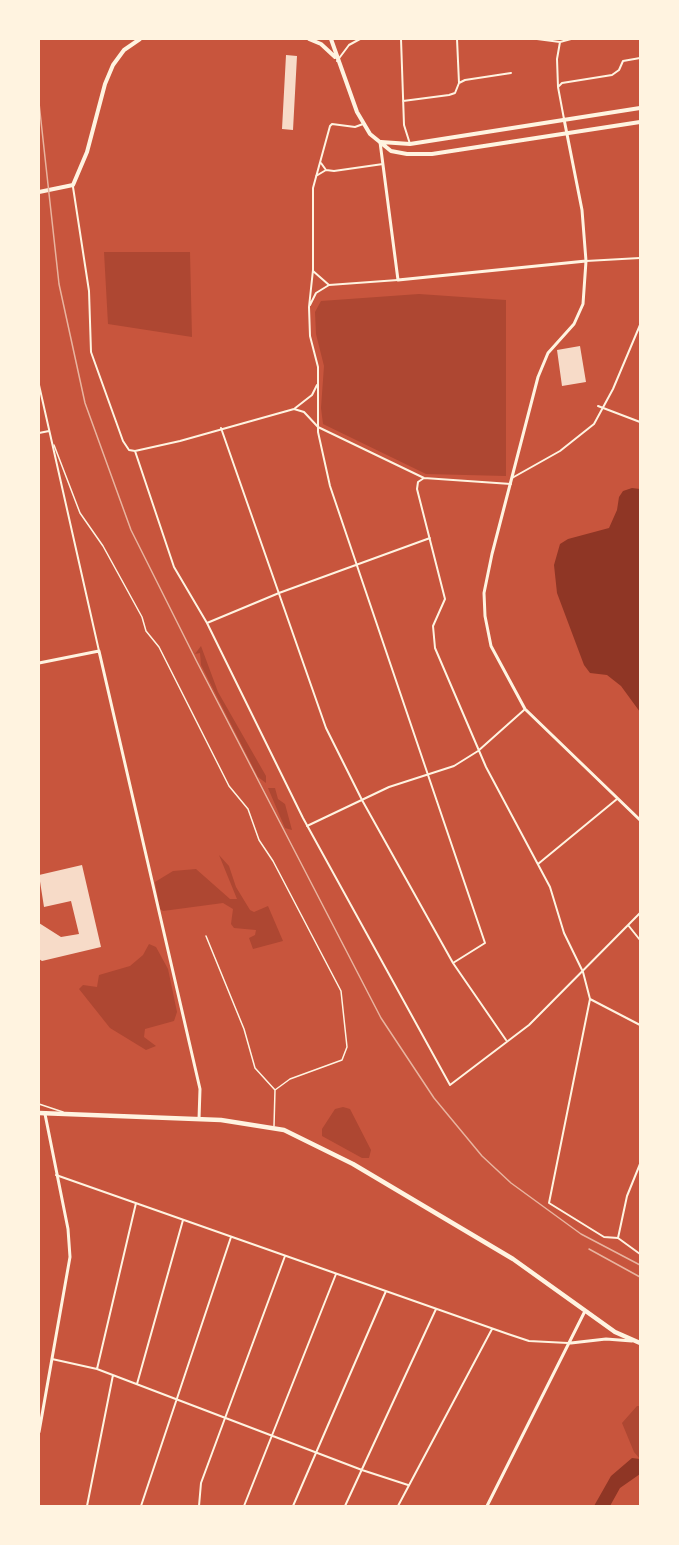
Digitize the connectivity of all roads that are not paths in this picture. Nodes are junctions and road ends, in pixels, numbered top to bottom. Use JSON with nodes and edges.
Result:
{"nodes":[{"id":1,"x":140,"y":39,"type":"edge"},
{"id":2,"x":309,"y":39,"type":"edge"},
{"id":3,"x":331,"y":39,"type":"edge"},
{"id":4,"x":360,"y":39,"type":"edge"},
{"id":5,"x":401,"y":39,"type":"edge"},
{"id":6,"x":457,"y":39,"type":"edge"},
{"id":7,"x":537,"y":39,"type":"edge"},
{"id":8,"x":572,"y":39,"type":"edge"},
{"id":9,"x":560,"y":42,"type":"junction"},
{"id":10,"x":640,"y":58,"type":"edge"},
{"id":11,"x":336,"y":59,"type":"junction"},
{"id":12,"x":511,"y":73,"type":"dead end"},
{"id":13,"x":459,"y":83,"type":"junction"},
{"id":14,"x":558,"y":87,"type":"junction"},
{"id":15,"x":403,"y":101,"type":"junction"},
{"id":16,"x":640,"y":108,"type":"edge"},
{"id":17,"x":564,"y":119,"type":"junction"},
{"id":18,"x":640,"y":122,"type":"edge"},
{"id":19,"x":363,"y":124,"type":"junction"},
{"id":20,"x":567,"y":132,"type":"junction"},
{"id":21,"x":380,"y":142,"type":"junction"},
{"id":22,"x":410,"y":144,"type":"junction"},
{"id":23,"x":320,"y":162,"type":"junction"},
{"id":24,"x":383,"y":164,"type":"junction"},
{"id":25,"x":326,"y":170,"type":"junction"},
{"id":26,"x":316,"y":176,"type":"junction"},
{"id":27,"x":73,"y":185,"type":"junction"},
{"id":28,"x":39,"y":192,"type":"edge"},
{"id":29,"x":640,"y":258,"type":"edge"},
{"id":30,"x":586,"y":261,"type":"junction"},
{"id":31,"x":313,"y":270,"type":"junction"},
{"id":32,"x":398,"y":280,"type":"junction"},
{"id":33,"x":329,"y":285,"type":"junction"},
{"id":34,"x":309,"y":307,"type":"junction"},
{"id":35,"x":640,"y":325,"type":"edge"},
{"id":36,"x":318,"y":383,"type":"junction"},
{"id":37,"x":39,"y":385,"type":"edge"},
{"id":38,"x":598,"y":406,"type":"dead end"},
{"id":39,"x":603,"y":408,"type":"junction"},
{"id":40,"x":294,"y":409,"type":"junction"},
{"id":41,"x":640,"y":422,"type":"edge"},
{"id":42,"x":318,"y":427,"type":"junction"},
{"id":43,"x":221,"y":428,"type":"junction"},
{"id":44,"x":49,"y":431,"type":"junction"},
{"id":45,"x":39,"y":433,"type":"edge"},
{"id":46,"x":135,"y":451,"type":"junction"},
{"id":47,"x":424,"y":478,"type":"junction"},
{"id":48,"x":512,"y":478,"type":"junction"},
{"id":49,"x":511,"y":484,"type":"junction"},
{"id":50,"x":430,"y":538,"type":"junction"},
{"id":51,"x":357,"y":565,"type":"junction"},
{"id":52,"x":279,"y":593,"type":"junction"},
{"id":53,"x":207,"y":623,"type":"junction"},
{"id":54,"x":99,"y":651,"type":"junction"},
{"id":55,"x":39,"y":663,"type":"edge"},
{"id":56,"x":525,"y":709,"type":"junction"},
{"id":57,"x":480,"y":749,"type":"junction"},
{"id":58,"x":429,"y":775,"type":"junction"},
{"id":59,"x":618,"y":799,"type":"junction"},
{"id":60,"x":362,"y":800,"type":"junction"},
{"id":61,"x":640,"y":820,"type":"edge"},
{"id":62,"x":307,"y":826,"type":"junction"},
{"id":63,"x":538,"y":864,"type":"junction"},
{"id":64,"x":640,"y":913,"type":"edge"},
{"id":65,"x":628,"y":924,"type":"junction"},
{"id":66,"x":206,"y":936,"type":"dead end"},
{"id":67,"x":640,"y":940,"type":"edge"},
{"id":68,"x":453,"y":963,"type":"junction"},
{"id":69,"x":583,"y":972,"type":"junction"},
{"id":70,"x":590,"y":999,"type":"junction"},
{"id":71,"x":640,"y":1025,"type":"edge"},
{"id":72,"x":506,"y":1041,"type":"junction"},
{"id":73,"x":275,"y":1090,"type":"junction"},
{"id":74,"x":39,"y":1104,"type":"edge"},
{"id":75,"x":42,"y":1113,"type":"edge"},
{"id":76,"x":70,"y":1115,"type":"junction"},
{"id":77,"x":199,"y":1119,"type":"junction"},
{"id":78,"x":274,"y":1127,"type":"junction"},
{"id":79,"x":640,"y":1164,"type":"edge"},
{"id":80,"x":56,"y":1175,"type":"junction"},
{"id":81,"x":136,"y":1203,"type":"junction"},
{"id":82,"x":183,"y":1220,"type":"junction"},
{"id":83,"x":231,"y":1237,"type":"junction"},
{"id":84,"x":618,"y":1238,"type":"junction"},
{"id":85,"x":640,"y":1254,"type":"edge"},
{"id":86,"x":285,"y":1256,"type":"junction"},
{"id":87,"x":336,"y":1274,"type":"junction"},
{"id":88,"x":386,"y":1291,"type":"junction"},
{"id":89,"x":436,"y":1309,"type":"junction"},
{"id":90,"x":585,"y":1311,"type":"junction"},
{"id":91,"x":492,"y":1329,"type":"junction"},
{"id":92,"x":637,"y":1342,"type":"edge"},
{"id":93,"x":571,"y":1343,"type":"junction"},
{"id":94,"x":52,"y":1359,"type":"junction"},
{"id":95,"x":97,"y":1369,"type":"junction"},
{"id":96,"x":113,"y":1375,"type":"junction"},
{"id":97,"x":137,"y":1384,"type":"junction"},
{"id":98,"x":177,"y":1399,"type":"junction"},
{"id":99,"x":225,"y":1419,"type":"junction"},
{"id":100,"x":39,"y":1432,"type":"edge"},
{"id":101,"x":273,"y":1436,"type":"junction"},
{"id":102,"x":316,"y":1452,"type":"junction"},
{"id":103,"x":362,"y":1470,"type":"junction"},
{"id":104,"x":408,"y":1485,"type":"junction"},
{"id":105,"x":87,"y":1506,"type":"edge"},
{"id":106,"x":141,"y":1506,"type":"edge"},
{"id":107,"x":199,"y":1506,"type":"edge"},
{"id":108,"x":244,"y":1506,"type":"edge"},
{"id":109,"x":293,"y":1506,"type":"edge"},
{"id":110,"x":345,"y":1506,"type":"edge"},
{"id":111,"x":398,"y":1506,"type":"edge"},
{"id":112,"x":487,"y":1506,"type":"edge"}],
"edges":[{"from":1,"to":27,"type":"main road"},
{"from":2,"to":11,"type":"main road"},
{"from":3,"to":11,"type":"main road"},
{"from":4,"to":11,"type":"street"},
{"from":5,"to":15,"type":"street"},
{"from":6,"to":13,"type":"street"},
{"from":7,"to":9,"type":"street"},
{"from":8,"to":9,"type":"street"},
{"from":9,"to":14,"type":"street"},
{"from":10,"to":14,"type":"street"},
{"from":11,"to":19,"type":"main road"},
{"from":12,"to":13,"type":"street"},
{"from":13,"to":15,"type":"street"},
{"from":14,"to":17,"type":"street"},
{"from":15,"to":22,"type":"street"},
{"from":16,"to":17,"type":"main road"},
{"from":17,"to":20,"type":"street"},
{"from":17,"to":22,"type":"main road"},
{"from":18,"to":20,"type":"main road"},
{"from":19,"to":21,"type":"main road"},
{"from":19,"to":23,"type":"street"},
{"from":20,"to":21,"type":"main road"},
{"from":20,"to":30,"type":"street"},
{"from":21,"to":22,"type":"main road"},
{"from":21,"to":24,"type":"street"},
{"from":23,"to":25,"type":"street"},
{"from":23,"to":26,"type":"street"},
{"from":24,"to":25,"type":"street"},
{"from":24,"to":32,"type":"street"},
{"from":25,"to":26,"type":"street"},
{"from":26,"to":31,"type":"street"},
{"from":27,"to":28,"type":"main road"},
{"from":27,"to":46,"type":"street"},
{"from":29,"to":30,"type":"street"},
{"from":30,"to":32,"type":"street"},
{"from":30,"to":48,"type":"street"},
{"from":31,"to":33,"type":"street"},
{"from":31,"to":34,"type":"street"},
{"from":32,"to":33,"type":"street"},
{"from":33,"to":34,"type":"street"},
{"from":34,"to":36,"type":"street"},
{"from":35,"to":39,"type":"street"},
{"from":36,"to":40,"type":"street"},
{"from":36,"to":42,"type":"street"},
{"from":37,"to":44,"type":"street"},
{"from":38,"to":39,"type":"street"},
{"from":39,"to":41,"type":"street"},
{"from":39,"to":48,"type":"street"},
{"from":40,"to":42,"type":"street"},
{"from":40,"to":43,"type":"street"},
{"from":42,"to":47,"type":"street"},
{"from":42,"to":51,"type":"street"},
{"from":43,"to":46,"type":"street"},
{"from":43,"to":52,"type":"street"},
{"from":44,"to":45,"type":"street"},
{"from":44,"to":54,"type":"street"},
{"from":44,"to":73,"type":"lane"},
{"from":46,"to":53,"type":"street"},
{"from":47,"to":49,"type":"street"},
{"from":47,"to":50,"type":"street"},
{"from":48,"to":49,"type":"street"},
{"from":49,"to":56,"type":"street"},
{"from":50,"to":51,"type":"street"},
{"from":50,"to":57,"type":"street"},
{"from":51,"to":52,"type":"street"},
{"from":51,"to":58,"type":"street"},
{"from":52,"to":53,"type":"street"},
{"from":52,"to":60,"type":"street"},
{"from":53,"to":62,"type":"street"},
{"from":54,"to":55,"type":"street"},
{"from":54,"to":77,"type":"street"},
{"from":56,"to":57,"type":"street"},
{"from":56,"to":59,"type":"street"},
{"from":57,"to":58,"type":"street"},
{"from":57,"to":63,"type":"street"},
{"from":58,"to":60,"type":"street"},
{"from":58,"to":68,"type":"street"},
{"from":59,"to":61,"type":"street"},
{"from":59,"to":63,"type":"street"},
{"from":60,"to":62,"type":"street"},
{"from":60,"to":68,"type":"street"},
{"from":62,"to":72,"type":"street"},
{"from":63,"to":69,"type":"street"},
{"from":64,"to":65,"type":"street"},
{"from":65,"to":67,"type":"street"},
{"from":65,"to":69,"type":"street"},
{"from":66,"to":73,"type":"lane"},
{"from":68,"to":72,"type":"street"},
{"from":69,"to":70,"type":"street"},
{"from":69,"to":72,"type":"street"},
{"from":70,"to":71,"type":"street"},
{"from":70,"to":84,"type":"street"},
{"from":73,"to":78,"type":"lane"},
{"from":74,"to":76,"type":"lane"},
{"from":75,"to":76,"type":"highway"},
{"from":75,"to":80,"type":"street"},
{"from":76,"to":77,"type":"highway"},
{"from":77,"to":78,"type":"highway"},
{"from":78,"to":90,"type":"highway"},
{"from":79,"to":84,"type":"street"},
{"from":80,"to":81,"type":"street"},
{"from":80,"to":94,"type":"street"},
{"from":81,"to":82,"type":"street"},
{"from":81,"to":95,"type":"street"},
{"from":82,"to":83,"type":"street"},
{"from":82,"to":97,"type":"street"},
{"from":83,"to":86,"type":"street"},
{"from":83,"to":98,"type":"street"},
{"from":84,"to":85,"type":"street"},
{"from":86,"to":87,"type":"street"},
{"from":86,"to":99,"type":"street"},
{"from":87,"to":88,"type":"street"},
{"from":87,"to":101,"type":"street"},
{"from":88,"to":89,"type":"street"},
{"from":88,"to":102,"type":"street"},
{"from":89,"to":91,"type":"street"},
{"from":89,"to":103,"type":"street"},
{"from":90,"to":92,"type":"highway"},
{"from":90,"to":93,"type":"street"},
{"from":91,"to":93,"type":"street"},
{"from":91,"to":104,"type":"street"},
{"from":92,"to":93,"type":"street"},
{"from":93,"to":112,"type":"street"},
{"from":94,"to":95,"type":"street"},
{"from":94,"to":100,"type":"street"},
{"from":95,"to":96,"type":"street"},
{"from":96,"to":97,"type":"street"},
{"from":96,"to":105,"type":"street"},
{"from":97,"to":98,"type":"street"},
{"from":98,"to":99,"type":"street"},
{"from":98,"to":106,"type":"street"},
{"from":99,"to":101,"type":"street"},
{"from":99,"to":107,"type":"street"},
{"from":101,"to":102,"type":"street"},
{"from":101,"to":108,"type":"street"},
{"from":102,"to":103,"type":"street"},
{"from":102,"to":109,"type":"street"},
{"from":103,"to":104,"type":"street"},
{"from":103,"to":110,"type":"street"},
{"from":104,"to":111,"type":"street"}]}
